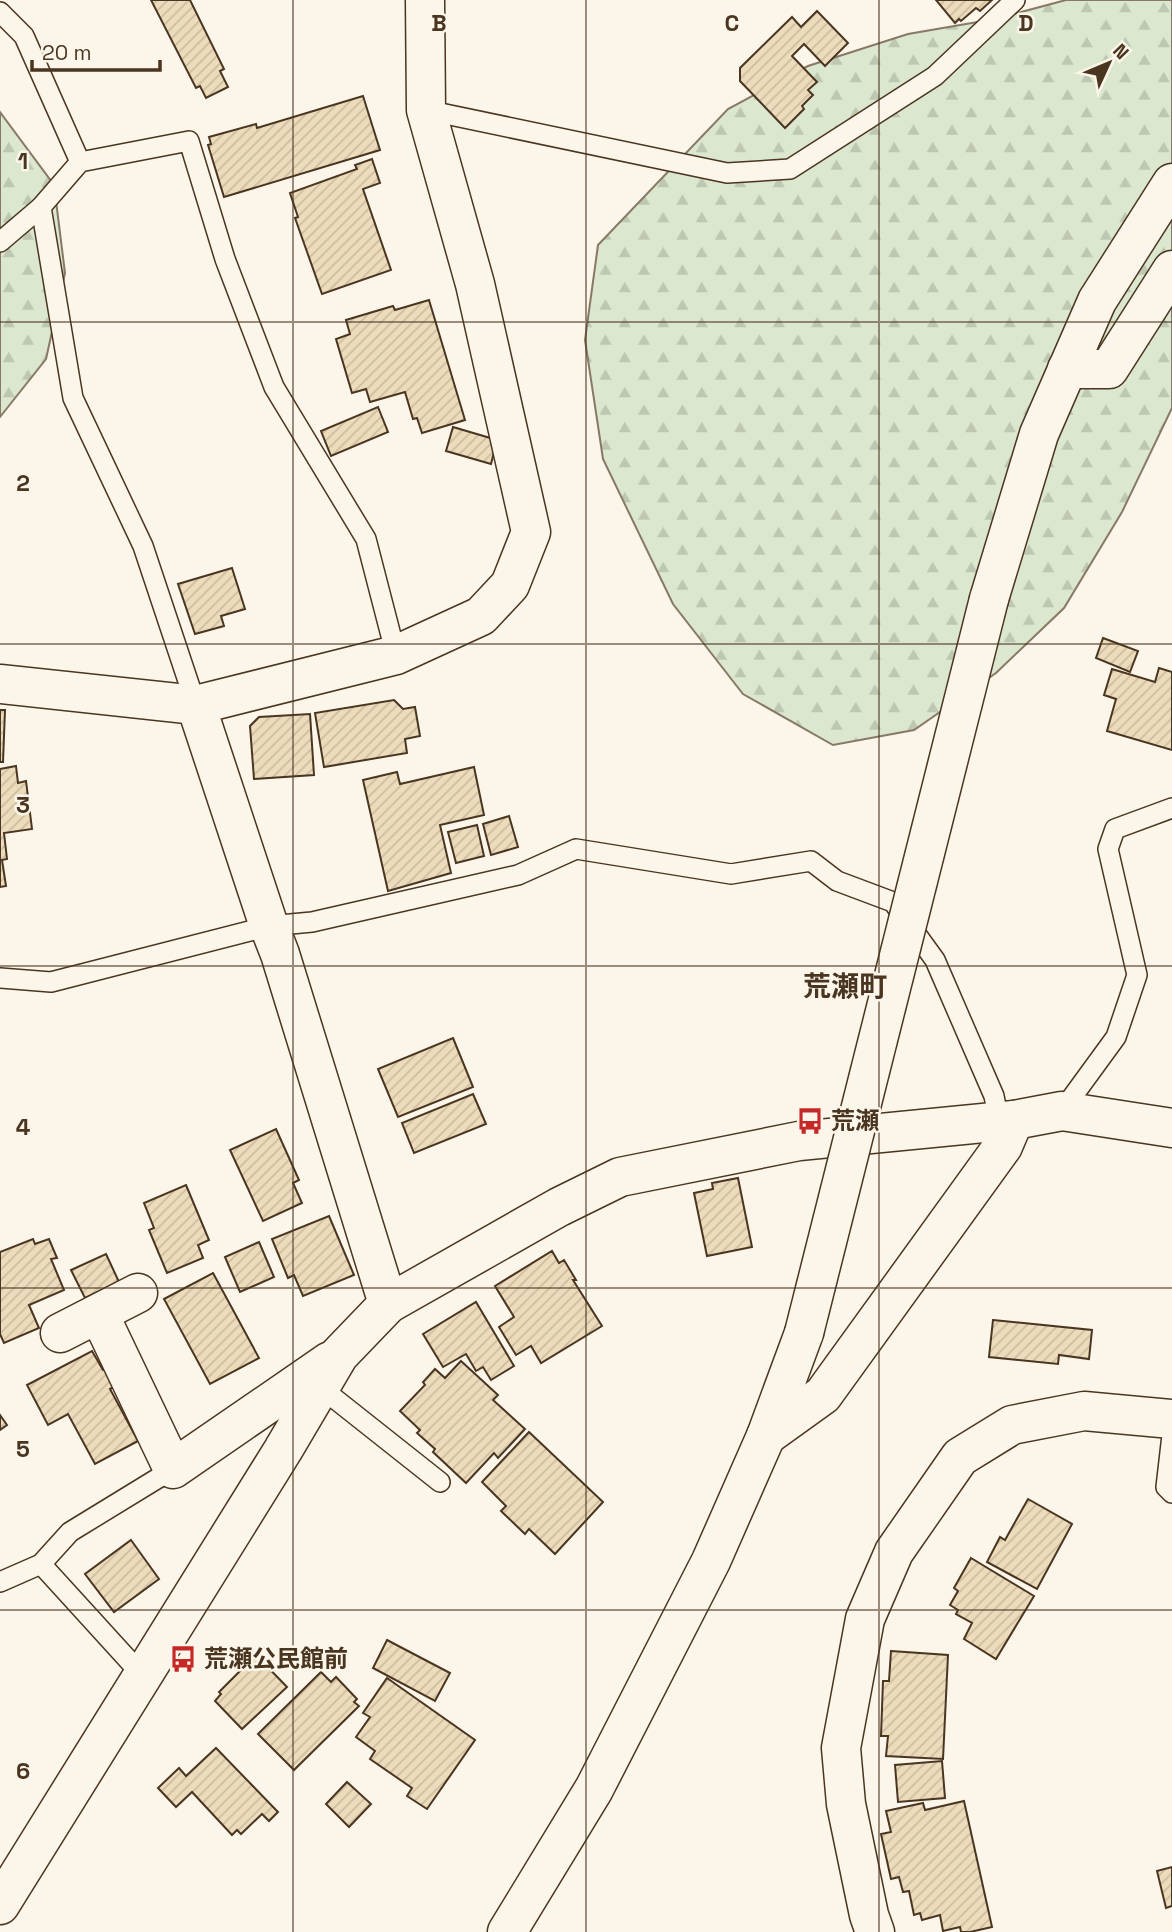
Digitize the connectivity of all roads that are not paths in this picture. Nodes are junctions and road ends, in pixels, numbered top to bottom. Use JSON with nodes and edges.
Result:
{"nodes":[{"id":1,"x":425,"y":0,"type":"edge"},
{"id":2,"x":1015,"y":0,"type":"edge"},
{"id":3,"x":0,"y":12,"type":"edge"},
{"id":4,"x":426,"y":110,"type":"junction"},
{"id":5,"x":80,"y":162,"type":"junction"},
{"id":6,"x":1172,"y":183,"type":"edge"},
{"id":7,"x":41,"y":207,"type":"junction"},
{"id":8,"x":0,"y":243,"type":"edge"},
{"id":9,"x":1172,"y":270,"type":"edge"},
{"id":10,"x":1067,"y":369,"type":"junction"},
{"id":11,"x":396,"y":655,"type":"junction"},
{"id":12,"x":0,"y":684,"type":"edge"},
{"id":13,"x":196,"y":705,"type":"junction"},
{"id":14,"x":1172,"y":808,"type":"edge"},
{"id":15,"x":269,"y":926,"type":"junction"},
{"id":16,"x":0,"y":978,"type":"edge"},
{"id":17,"x":1062,"y":1111,"type":"junction"},
{"id":18,"x":1007,"y":1121,"type":"junction"},
{"id":19,"x":1172,"y":1128,"type":"edge"},
{"id":20,"x":138,"y":1293,"type":"dead end"},
{"id":21,"x":388,"y":1304,"type":"junction"},
{"id":22,"x":99,"y":1314,"type":"junction"},
{"id":23,"x":60,"y":1333,"type":"dead end"},
{"id":24,"x":339,"y":1355,"type":"junction"},
{"id":25,"x":320,"y":1387,"type":"junction"},
{"id":26,"x":1172,"y":1419,"type":"edge"},
{"id":27,"x":1172,"y":1435,"type":"edge"},
{"id":28,"x":766,"y":1436,"type":"junction"},
{"id":29,"x":173,"y":1469,"type":"junction"},
{"id":30,"x":440,"y":1482,"type":"dead end"},
{"id":31,"x":1172,"y":1493,"type":"edge"},
{"id":32,"x":41,"y":1564,"type":"junction"},
{"id":33,"x":0,"y":1582,"type":"edge"},
{"id":34,"x":143,"y":1676,"type":"junction"},
{"id":35,"x":0,"y":1905,"type":"edge"},
{"id":36,"x":507,"y":1932,"type":"edge"},
{"id":37,"x":875,"y":1932,"type":"edge"}],
"edges":[{"from":1,"to":4,"type":"street"},
{"from":2,"to":4,"type":"lane"},
{"from":3,"to":5,"type":"lane"},
{"from":4,"to":11,"type":"street"},
{"from":5,"to":7,"type":"lane"},
{"from":5,"to":11,"type":"lane"},
{"from":6,"to":10,"type":"street"},
{"from":7,"to":8,"type":"lane"},
{"from":7,"to":13,"type":"lane"},
{"from":9,"to":10,"type":"street"},
{"from":10,"to":28,"type":"street","bridge":true},
{"from":11,"to":13,"type":"street"},
{"from":12,"to":13,"type":"street"},
{"from":13,"to":15,"type":"street"},
{"from":14,"to":17,"type":"lane"},
{"from":15,"to":16,"type":"lane"},
{"from":15,"to":18,"type":"lane"},
{"from":15,"to":21,"type":"street"},
{"from":17,"to":18,"type":"street"},
{"from":17,"to":19,"type":"street"},
{"from":18,"to":21,"type":"street"},
{"from":18,"to":28,"type":"street"},
{"from":20,"to":22,"type":"street"},
{"from":21,"to":24,"type":"street"},
{"from":22,"to":23,"type":"street"},
{"from":22,"to":29,"type":"street"},
{"from":24,"to":25,"type":"street"},
{"from":24,"to":29,"type":"street"},
{"from":25,"to":30,"type":"lane"},
{"from":25,"to":34,"type":"street"},
{"from":26,"to":37,"type":"street"},
{"from":27,"to":31,"type":"lane"},
{"from":28,"to":36,"type":"street"},
{"from":29,"to":32,"type":"lane"},
{"from":32,"to":33,"type":"lane"},
{"from":32,"to":34,"type":"lane"},
{"from":34,"to":35,"type":"street"}]}
